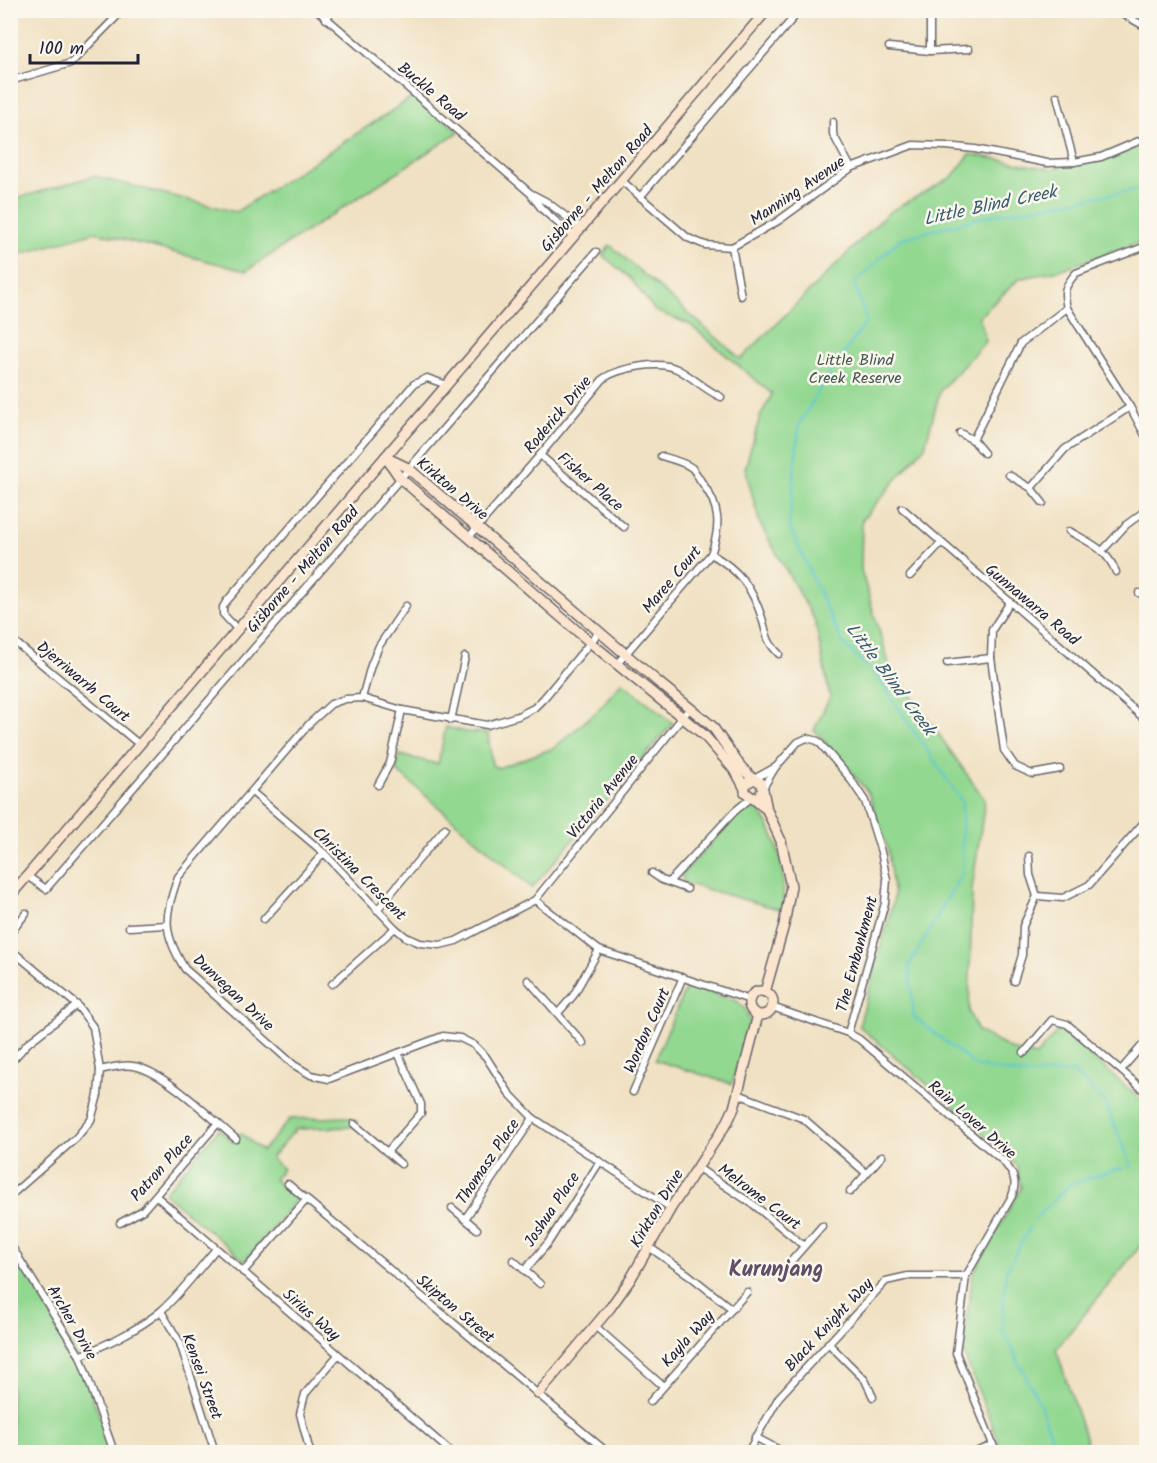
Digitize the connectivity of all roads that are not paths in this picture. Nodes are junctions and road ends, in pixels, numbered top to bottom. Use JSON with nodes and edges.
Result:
{"nodes":[{"id":1,"x":123,"y":10,"type":"edge"},
{"id":2,"x":317,"y":10,"type":"edge"},
{"id":3,"x":333,"y":10,"type":"edge"},
{"id":4,"x":767,"y":10,"type":"edge"},
{"id":5,"x":800,"y":10,"type":"edge"},
{"id":6,"x":930,"y":10,"type":"edge"},
{"id":7,"x":1116,"y":10,"type":"edge"},
{"id":8,"x":326,"y":19,"type":"junction"},
{"id":9,"x":1146,"y":27,"type":"edge"},
{"id":10,"x":889,"y":47,"type":"dead end"},
{"id":11,"x":969,"y":49,"type":"dead end"},
{"id":12,"x":930,"y":51,"type":"junction"},
{"id":13,"x":10,"y":81,"type":"edge"},
{"id":14,"x":1057,"y":96,"type":"dead end"},
{"id":15,"x":833,"y":122,"type":"dead end"},
{"id":16,"x":1146,"y":138,"type":"edge"},
{"id":17,"x":1074,"y":162,"type":"junction"},
{"id":18,"x":851,"y":168,"type":"junction"},
{"id":19,"x":622,"y":181,"type":"junction"},
{"id":20,"x":530,"y":193,"type":"junction"},
{"id":21,"x":640,"y":197,"type":"junction"},
{"id":22,"x":581,"y":228,"type":"junction"},
{"id":23,"x":574,"y":237,"type":"junction"},
{"id":24,"x":732,"y":247,"type":"junction"},
{"id":25,"x":1146,"y":248,"type":"edge"},
{"id":26,"x":596,"y":252,"type":"dead end"},
{"id":27,"x":741,"y":296,"type":"dead end"},
{"id":28,"x":1067,"y":308,"type":"junction"},
{"id":29,"x":447,"y":385,"type":"junction"},
{"id":30,"x":721,"y":398,"type":"dead end"},
{"id":31,"x":1131,"y":407,"type":"junction"},
{"id":32,"x":960,"y":433,"type":"dead end"},
{"id":33,"x":1146,"y":437,"type":"edge"},
{"id":34,"x":973,"y":440,"type":"junction"},
{"id":35,"x":984,"y":453,"type":"dead end"},
{"id":36,"x":540,"y":455,"type":"junction"},
{"id":37,"x":661,"y":456,"type":"dead end"},
{"id":38,"x":385,"y":457,"type":"junction"},
{"id":39,"x":1146,"y":466,"type":"edge"},
{"id":40,"x":408,"y":468,"type":"junction"},
{"id":41,"x":1009,"y":475,"type":"dead end"},
{"id":42,"x":400,"y":478,"type":"junction"},
{"id":43,"x":1146,"y":480,"type":"edge"},
{"id":44,"x":1031,"y":488,"type":"junction"},
{"id":45,"x":1043,"y":504,"type":"dead end"},
{"id":46,"x":902,"y":508,"type":"dead end"},
{"id":47,"x":1146,"y":510,"type":"edge"},
{"id":48,"x":477,"y":526,"type":"junction"},
{"id":49,"x":624,"y":527,"type":"dead end"},
{"id":50,"x":1069,"y":531,"type":"dead end"},
{"id":51,"x":469,"y":537,"type":"junction"},
{"id":52,"x":941,"y":543,"type":"junction"},
{"id":53,"x":1103,"y":550,"type":"junction"},
{"id":54,"x":711,"y":554,"type":"junction"},
{"id":55,"x":1116,"y":572,"type":"dead end"},
{"id":56,"x":909,"y":576,"type":"dead end"},
{"id":57,"x":1010,"y":602,"type":"junction"},
{"id":58,"x":406,"y":606,"type":"dead end"},
{"id":59,"x":238,"y":630,"type":"junction"},
{"id":60,"x":599,"y":632,"type":"junction"},
{"id":61,"x":10,"y":638,"type":"edge"},
{"id":62,"x":591,"y":643,"type":"junction"},
{"id":63,"x":625,"y":654,"type":"junction"},
{"id":64,"x":779,"y":654,"type":"dead end"},
{"id":65,"x":465,"y":657,"type":"dead end"},
{"id":66,"x":991,"y":658,"type":"junction"},
{"id":67,"x":947,"y":663,"type":"dead end"},
{"id":68,"x":617,"y":664,"type":"junction"},
{"id":69,"x":362,"y":698,"type":"junction"},
{"id":70,"x":690,"y":708,"type":"junction"},
{"id":71,"x":402,"y":710,"type":"junction"},
{"id":72,"x":682,"y":718,"type":"junction"},
{"id":73,"x":451,"y":720,"type":"junction"},
{"id":74,"x":1146,"y":720,"type":"edge"},
{"id":75,"x":140,"y":745,"type":"junction"},
{"id":76,"x":775,"y":768,"type":"junction"},
{"id":77,"x":1060,"y":769,"type":"dead end"},
{"id":78,"x":753,"y":779,"type":"junction"},
{"id":79,"x":378,"y":785,"type":"dead end"},
{"id":80,"x":744,"y":788,"type":"junction"},
{"id":81,"x":763,"y":789,"type":"junction"},
{"id":82,"x":252,"y":792,"type":"junction"},
{"id":83,"x":752,"y":798,"type":"junction"},
{"id":84,"x":767,"y":810,"type":"junction"},
{"id":85,"x":735,"y":811,"type":"junction"},
{"id":86,"x":1146,"y":820,"type":"edge"},
{"id":87,"x":444,"y":828,"type":"dead end"},
{"id":88,"x":324,"y":853,"type":"junction"},
{"id":89,"x":1029,"y":856,"type":"dead end"},
{"id":90,"x":652,"y":873,"type":"dead end"},
{"id":91,"x":27,"y":876,"type":"junction"},
{"id":92,"x":669,"y":882,"type":"junction"},
{"id":93,"x":687,"y":888,"type":"dead end"},
{"id":94,"x":10,"y":896,"type":"edge"},
{"id":95,"x":1036,"y":896,"type":"junction"},
{"id":96,"x":535,"y":900,"type":"junction"},
{"id":97,"x":377,"y":910,"type":"junction"},
{"id":98,"x":26,"y":913,"type":"dead end"},
{"id":99,"x":264,"y":919,"type":"dead end"},
{"id":100,"x":167,"y":925,"type":"junction"},
{"id":101,"x":129,"y":927,"type":"dead end"},
{"id":102,"x":395,"y":928,"type":"junction"},
{"id":103,"x":10,"y":934,"type":"edge"},
{"id":104,"x":10,"y":949,"type":"edge"},
{"id":105,"x":599,"y":950,"type":"junction"},
{"id":106,"x":683,"y":977,"type":"junction"},
{"id":107,"x":528,"y":980,"type":"dead end"},
{"id":108,"x":1014,"y":981,"type":"dead end"},
{"id":109,"x":332,"y":984,"type":"dead end"},
{"id":110,"x":765,"y":992,"type":"junction"},
{"id":111,"x":750,"y":1000,"type":"junction"},
{"id":112,"x":76,"y":1005,"type":"junction"},
{"id":113,"x":772,"y":1006,"type":"junction"},
{"id":114,"x":558,"y":1013,"type":"junction"},
{"id":115,"x":758,"y":1015,"type":"junction"},
{"id":116,"x":848,"y":1033,"type":"junction"},
{"id":117,"x":1146,"y":1041,"type":"edge"},
{"id":118,"x":583,"y":1043,"type":"dead end"},
{"id":119,"x":398,"y":1053,"type":"junction"},
{"id":120,"x":1024,"y":1053,"type":"dead end"},
{"id":121,"x":10,"y":1063,"type":"edge"},
{"id":122,"x":100,"y":1070,"type":"junction"},
{"id":123,"x":1121,"y":1070,"type":"junction"},
{"id":124,"x":633,"y":1092,"type":"dead end"},
{"id":125,"x":1146,"y":1092,"type":"edge"},
{"id":126,"x":738,"y":1094,"type":"junction"},
{"id":127,"x":533,"y":1118,"type":"junction"},
{"id":128,"x":217,"y":1124,"type":"junction"},
{"id":129,"x":354,"y":1124,"type":"dead end"},
{"id":130,"x":236,"y":1139,"type":"dead end"},
{"id":131,"x":387,"y":1152,"type":"junction"},
{"id":132,"x":882,"y":1156,"type":"dead end"},
{"id":133,"x":599,"y":1163,"type":"junction"},
{"id":134,"x":400,"y":1164,"type":"dead end"},
{"id":135,"x":698,"y":1167,"type":"junction"},
{"id":136,"x":866,"y":1173,"type":"junction"},
{"id":137,"x":288,"y":1184,"type":"dead end"},
{"id":138,"x":850,"y":1192,"type":"dead end"},
{"id":139,"x":10,"y":1196,"type":"edge"},
{"id":140,"x":156,"y":1196,"type":"junction"},
{"id":141,"x":307,"y":1199,"type":"junction"},
{"id":142,"x":452,"y":1208,"type":"dead end"},
{"id":143,"x":671,"y":1208,"type":"junction"},
{"id":144,"x":465,"y":1219,"type":"junction"},
{"id":145,"x":120,"y":1223,"type":"dead end"},
{"id":146,"x":822,"y":1226,"type":"dead end"},
{"id":147,"x":477,"y":1229,"type":"dead end"},
{"id":148,"x":10,"y":1244,"type":"edge"},
{"id":149,"x":804,"y":1246,"type":"junction"},
{"id":150,"x":649,"y":1247,"type":"junction"},
{"id":151,"x":215,"y":1250,"type":"junction"},
{"id":152,"x":18,"y":1256,"type":"junction"},
{"id":153,"x":513,"y":1260,"type":"dead end"},
{"id":154,"x":10,"y":1263,"type":"edge"},
{"id":155,"x":786,"y":1267,"type":"dead end"},
{"id":156,"x":525,"y":1270,"type":"junction"},
{"id":157,"x":243,"y":1272,"type":"junction"},
{"id":158,"x":966,"y":1276,"type":"junction"},
{"id":159,"x":540,"y":1284,"type":"dead end"},
{"id":160,"x":747,"y":1293,"type":"dead end"},
{"id":161,"x":732,"y":1308,"type":"junction"},
{"id":162,"x":161,"y":1311,"type":"junction"},
{"id":163,"x":595,"y":1326,"type":"junction"},
{"id":164,"x":828,"y":1344,"type":"junction"},
{"id":165,"x":338,"y":1355,"type":"junction"},
{"id":166,"x":80,"y":1356,"type":"junction"},
{"id":167,"x":663,"y":1386,"type":"junction"},
{"id":168,"x":538,"y":1394,"type":"junction"},
{"id":169,"x":873,"y":1397,"type":"dead end"},
{"id":170,"x":650,"y":1402,"type":"dead end"},
{"id":171,"x":755,"y":1437,"type":"junction"},
{"id":172,"x":994,"y":1449,"type":"edge"},
{"id":173,"x":114,"y":1452,"type":"edge"},
{"id":174,"x":215,"y":1452,"type":"edge"},
{"id":175,"x":310,"y":1452,"type":"edge"},
{"id":176,"x":448,"y":1452,"type":"edge"},
{"id":177,"x":607,"y":1452,"type":"edge"},
{"id":178,"x":748,"y":1452,"type":"edge"},
{"id":179,"x":783,"y":1452,"type":"edge"},
{"id":180,"x":975,"y":1452,"type":"edge"}],
"edges":[{"from":1,"to":13,"type":"street"},
{"from":2,"to":8,"type":"street","name":"Buckle Road"},
{"from":3,"to":8,"type":"street"},
{"from":4,"to":19,"type":"street","name":"Gisborne - Melton Road"},
{"from":5,"to":21,"type":"street"},
{"from":6,"to":12,"type":"street"},
{"from":7,"to":9,"type":"street"},
{"from":8,"to":20,"type":"street","name":"Buckle Road"},
{"from":10,"to":12,"type":"street"},
{"from":11,"to":12,"type":"street"},
{"from":14,"to":17,"type":"street"},
{"from":15,"to":18,"type":"street"},
{"from":16,"to":17,"type":"street","name":"Manning Avenue"},
{"from":17,"to":18,"type":"street","name":"Manning Avenue"},
{"from":18,"to":24,"type":"street","name":"Manning Avenue"},
{"from":19,"to":21,"type":"street"},
{"from":19,"to":22,"type":"street","name":"Gisborne - Melton Road"},
{"from":20,"to":22,"type":"street","name":"Buckle Road"},
{"from":20,"to":23,"type":"street","name":"Buckle Road"},
{"from":21,"to":24,"type":"street"},
{"from":22,"to":23,"type":"street","name":"Gisborne - Melton Road"},
{"from":23,"to":29,"type":"street","name":"Gisborne - Melton Road"},
{"from":24,"to":27,"type":"street"},
{"from":25,"to":28,"type":"street"},
{"from":26,"to":40,"type":"street","name":"Gisborne - Melton Road"},
{"from":28,"to":31,"type":"street"},
{"from":28,"to":34,"type":"street"},
{"from":29,"to":38,"type":"street","name":"Gisborne - Melton Road"},
{"from":29,"to":59,"type":"street","name":"Gisborne - Melton Road"},
{"from":30,"to":36,"type":"street","name":"Roderick Drive"},
{"from":31,"to":33,"type":"street"},
{"from":31,"to":44,"type":"street"},
{"from":32,"to":34,"type":"street"},
{"from":34,"to":35,"type":"street"},
{"from":36,"to":48,"type":"street","name":"Roderick Drive"},
{"from":36,"to":49,"type":"street","name":"Fisher Place"},
{"from":37,"to":54,"type":"street","name":"Maree Court"},
{"from":38,"to":40,"type":"street","name":"Kirkton Drive"},
{"from":38,"to":42,"type":"street","name":"Kirkton Drive"},
{"from":38,"to":59,"type":"street","name":"Gisborne - Melton Road"},
{"from":39,"to":43,"type":"street"},
{"from":40,"to":42,"type":"street","name":"Gisborne - Melton Road"},
{"from":40,"to":48,"type":"street","name":"Kirkton Drive"},
{"from":41,"to":44,"type":"street"},
{"from":42,"to":51,"type":"street","name":"Kirkton Drive"},
{"from":42,"to":91,"type":"street","name":"Gisborne - Melton Road"},
{"from":44,"to":45,"type":"street"},
{"from":46,"to":52,"type":"street","name":"Gunnawarra Road"},
{"from":47,"to":53,"type":"street"},
{"from":48,"to":51,"type":"street","name":"Roderick Drive"},
{"from":48,"to":60,"type":"street","name":"Kirkton Drive"},
{"from":50,"to":53,"type":"street"},
{"from":51,"to":62,"type":"street","name":"Kirkton Drive"},
{"from":52,"to":56,"type":"street"},
{"from":52,"to":57,"type":"street","name":"Gunnawarra Road"},
{"from":53,"to":55,"type":"street"},
{"from":54,"to":63,"type":"street","name":"Maree Court"},
{"from":54,"to":64,"type":"street"},
{"from":57,"to":66,"type":"street"},
{"from":57,"to":74,"type":"street","name":"Gunnawarra Road"},
{"from":58,"to":69,"type":"street"},
{"from":59,"to":75,"type":"street","name":"Gisborne - Melton Road"},
{"from":60,"to":62,"type":"street","name":"Dunvegan Drive"},
{"from":60,"to":63,"type":"street","name":"Kirkton Drive"},
{"from":61,"to":75,"type":"street","name":"Djerriwarrh Court"},
{"from":62,"to":68,"type":"street","name":"Kirkton Drive"},
{"from":62,"to":73,"type":"street","name":"Dunvegan Drive"},
{"from":63,"to":68,"type":"street","name":"Maree Court"},
{"from":63,"to":70,"type":"street","name":"Kirkton Drive"},
{"from":65,"to":73,"type":"street"},
{"from":66,"to":67,"type":"street"},
{"from":66,"to":77,"type":"street"},
{"from":68,"to":72,"type":"street","name":"Kirkton Drive"},
{"from":69,"to":71,"type":"street","name":"Dunvegan Drive"},
{"from":69,"to":82,"type":"street","name":"Dunvegan Drive"},
{"from":70,"to":72,"type":"street","name":"Victoria Avenue"},
{"from":70,"to":78,"type":"street","name":"Kirkton Drive"},
{"from":71,"to":73,"type":"street","name":"Dunvegan Drive"},
{"from":71,"to":79,"type":"street"},
{"from":72,"to":80,"type":"street","name":"Kirkton Drive"},
{"from":72,"to":96,"type":"street","name":"Victoria Avenue"},
{"from":75,"to":91,"type":"street","name":"Gisborne - Melton Road"},
{"from":76,"to":78,"type":"street","name":"The Embankment"},
{"from":76,"to":81,"type":"street","name":"The Embankment"},
{"from":76,"to":116,"type":"street","name":"The Embankment"},
{"from":78,"to":80,"type":"street"},
{"from":78,"to":81,"type":"street"},
{"from":80,"to":83,"type":"street"},
{"from":80,"to":85,"type":"street"},
{"from":81,"to":83,"type":"street"},
{"from":81,"to":84,"type":"street"},
{"from":82,"to":88,"type":"street","name":"Christina Crescent"},
{"from":82,"to":100,"type":"street","name":"Dunvegan Drive"},
{"from":83,"to":84,"type":"street"},
{"from":83,"to":85,"type":"street"},
{"from":84,"to":110,"type":"street"},
{"from":85,"to":92,"type":"street"},
{"from":86,"to":95,"type":"street"},
{"from":87,"to":97,"type":"street"},
{"from":88,"to":97,"type":"street","name":"Christina Crescent"},
{"from":88,"to":99,"type":"street"},
{"from":89,"to":95,"type":"street"},
{"from":90,"to":92,"type":"street"},
{"from":91,"to":94,"type":"street","name":"Gisborne - Melton Road"},
{"from":92,"to":93,"type":"street"},
{"from":95,"to":108,"type":"street"},
{"from":96,"to":102,"type":"street","name":"Christina Crescent"},
{"from":96,"to":105,"type":"street"},
{"from":97,"to":102,"type":"street","name":"Christina Crescent"},
{"from":98,"to":103,"type":"street"},
{"from":100,"to":101,"type":"street"},
{"from":100,"to":119,"type":"street","name":"Dunvegan Drive"},
{"from":102,"to":109,"type":"street"},
{"from":104,"to":112,"type":"street"},
{"from":105,"to":106,"type":"street"},
{"from":105,"to":114,"type":"street"},
{"from":106,"to":111,"type":"street"},
{"from":106,"to":124,"type":"street","name":"Wordon Court"},
{"from":107,"to":114,"type":"street"},
{"from":110,"to":111,"type":"street"},
{"from":110,"to":113,"type":"street"},
{"from":111,"to":115,"type":"street"},
{"from":112,"to":121,"type":"street"},
{"from":112,"to":122,"type":"street"},
{"from":113,"to":115,"type":"street"},
{"from":113,"to":116,"type":"street"},
{"from":114,"to":118,"type":"street"},
{"from":115,"to":126,"type":"street","name":"Kirkton Drive"},
{"from":116,"to":158,"type":"street","name":"Rain Lover Drive"},
{"from":117,"to":123,"type":"street"},
{"from":119,"to":127,"type":"street","name":"Dunvegan Drive"},
{"from":119,"to":131,"type":"street"},
{"from":120,"to":123,"type":"street"},
{"from":122,"to":128,"type":"street"},
{"from":122,"to":139,"type":"street"},
{"from":123,"to":125,"type":"street"},
{"from":126,"to":135,"type":"street","name":"Kirkton Drive"},
{"from":126,"to":136,"type":"street"},
{"from":127,"to":133,"type":"street","name":"Dunvegan Drive"},
{"from":127,"to":144,"type":"street","name":"Thomasz Place"},
{"from":128,"to":130,"type":"street"},
{"from":128,"to":140,"type":"street","name":"Patron Place"},
{"from":129,"to":131,"type":"street"},
{"from":131,"to":134,"type":"street"},
{"from":132,"to":136,"type":"street"},
{"from":133,"to":143,"type":"street","name":"Dunvegan Drive"},
{"from":133,"to":156,"type":"street","name":"Joshua Place"},
{"from":135,"to":143,"type":"street","name":"Kirkton Drive"},
{"from":135,"to":149,"type":"street","name":"Melrome Court"},
{"from":136,"to":138,"type":"street"},
{"from":137,"to":141,"type":"street","name":"Skipton Street"},
{"from":140,"to":145,"type":"street","name":"Patron Place"},
{"from":140,"to":151,"type":"street","name":"Sirius Way"},
{"from":141,"to":157,"type":"street"},
{"from":141,"to":168,"type":"street","name":"Skipton Street"},
{"from":142,"to":144,"type":"street","name":"Thomasz Place"},
{"from":143,"to":150,"type":"street","name":"Kirkton Drive"},
{"from":144,"to":147,"type":"street","name":"Thomasz Place"},
{"from":146,"to":149,"type":"street","name":"Melrome Court"},
{"from":148,"to":152,"type":"street","name":"Archer Drive"},
{"from":149,"to":155,"type":"street","name":"Melrome Court"},
{"from":150,"to":161,"type":"street","name":"Kayla Way"},
{"from":150,"to":163,"type":"street","name":"Kirkton Drive"},
{"from":151,"to":157,"type":"street","name":"Sirius Way"},
{"from":151,"to":162,"type":"street"},
{"from":152,"to":154,"type":"street"},
{"from":152,"to":166,"type":"street","name":"Archer Drive"},
{"from":153,"to":156,"type":"street","name":"Joshua Place"},
{"from":156,"to":159,"type":"street","name":"Joshua Place"},
{"from":157,"to":165,"type":"street","name":"Sirius Way"},
{"from":158,"to":164,"type":"street","name":"Black Knight Way"},
{"from":158,"to":172,"type":"street","name":"Rain Lover Drive"},
{"from":160,"to":161,"type":"street","name":"Kayla Way"},
{"from":161,"to":167,"type":"street","name":"Kayla Way"},
{"from":162,"to":166,"type":"street"},
{"from":162,"to":174,"type":"street","name":"Kensei Street"},
{"from":163,"to":167,"type":"street","name":"Kayla Way"},
{"from":163,"to":168,"type":"street","name":"Kirkton Drive"},
{"from":164,"to":169,"type":"street"},
{"from":164,"to":171,"type":"street","name":"Black Knight Way"},
{"from":165,"to":175,"type":"street"},
{"from":165,"to":176,"type":"street","name":"Sirius Way"},
{"from":166,"to":173,"type":"street","name":"Archer Drive"},
{"from":167,"to":170,"type":"street","name":"Kayla Way"},
{"from":168,"to":177,"type":"street","name":"Skipton Street"},
{"from":171,"to":178,"type":"street","name":"Black Knight Way"},
{"from":171,"to":179,"type":"street"},
{"from":172,"to":180,"type":"street"}]}
